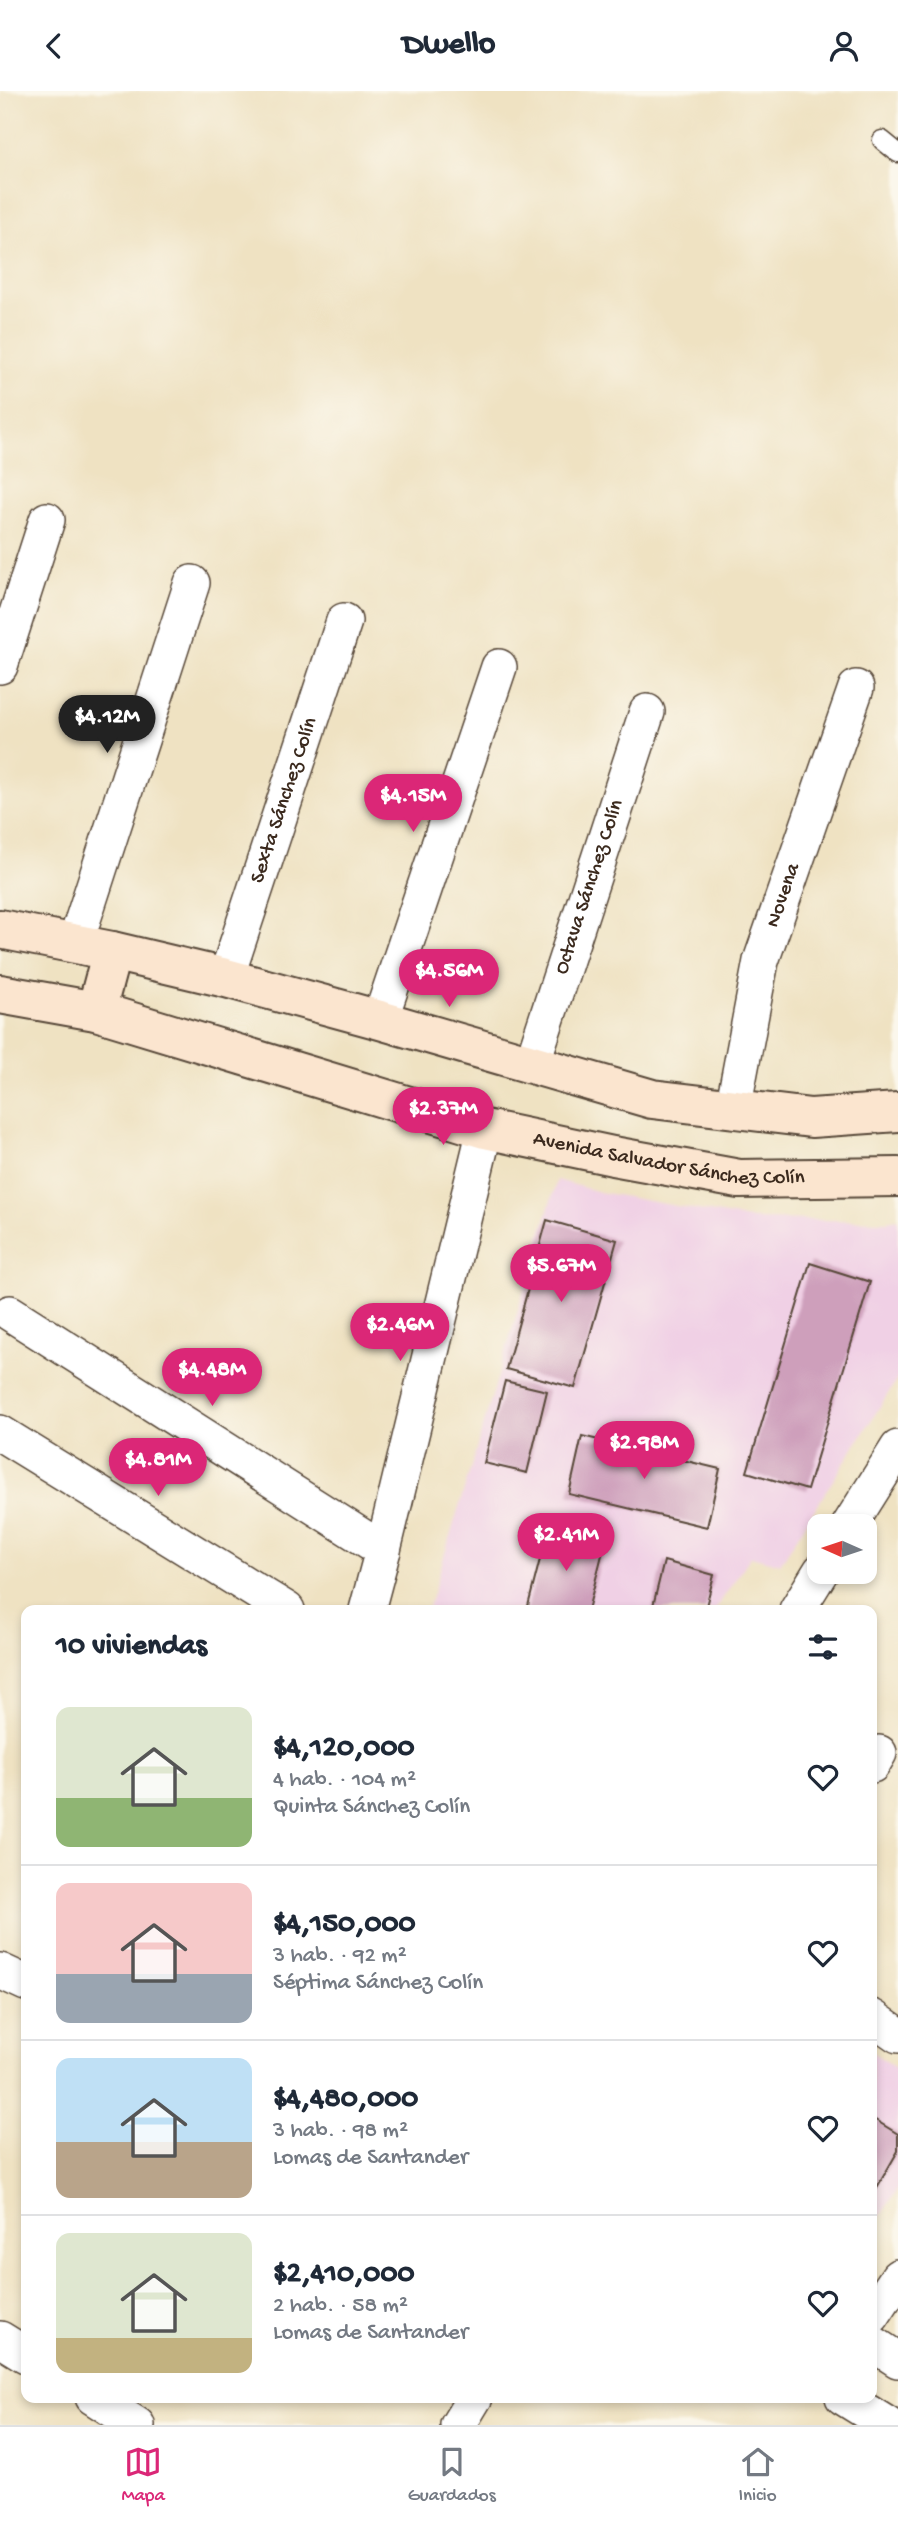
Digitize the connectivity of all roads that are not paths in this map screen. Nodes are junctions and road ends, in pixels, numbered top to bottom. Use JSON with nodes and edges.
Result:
{"nodes":[{"id":1,"x":882,"y":140,"type":"dead end"},
{"id":2,"x":898,"y":153,"type":"edge"},
{"id":3,"x":47,"y":520,"type":"dead end"},
{"id":4,"x":192,"y":583,"type":"dead end"},
{"id":5,"x":344,"y":621,"type":"dead end"},
{"id":6,"x":0,"y":666,"type":"edge"},
{"id":7,"x":499,"y":667,"type":"dead end"},
{"id":8,"x":856,"y":688,"type":"dead end"},
{"id":9,"x":647,"y":712,"type":"dead end"},
{"id":10,"x":0,"y":929,"type":"edge"},
{"id":11,"x":94,"y":947,"type":"junction"},
{"id":12,"x":226,"y":978,"type":"junction"},
{"id":13,"x":0,"y":993,"type":"edge"},
{"id":14,"x":96,"y":1011,"type":"junction"},
{"id":15,"x":380,"y":1020,"type":"junction"},
{"id":16,"x":532,"y":1064,"type":"junction"},
{"id":17,"x":733,"y":1108,"type":"junction"},
{"id":18,"x":898,"y":1112,"type":"edge"},
{"id":19,"x":485,"y":1129,"type":"junction"},
{"id":20,"x":898,"y":1177,"type":"edge"},
{"id":21,"x":10,"y":1313,"type":"dead end"},
{"id":22,"x":0,"y":1433,"type":"edge"},
{"id":23,"x":898,"y":1448,"type":"edge"},
{"id":24,"x":857,"y":1514,"type":"edge"},
{"id":25,"x":383,"y":1550,"type":"junction"},
{"id":26,"x":813,"y":1584,"type":"edge"},
{"id":27,"x":279,"y":1605,"type":"edge"},
{"id":28,"x":368,"y":1605,"type":"edge"},
{"id":29,"x":800,"y":1605,"type":"edge"},
{"id":30,"x":0,"y":1971,"type":"edge"},
{"id":31,"x":21,"y":1981,"type":"edge"},
{"id":32,"x":877,"y":2020,"type":"edge"},
{"id":33,"x":898,"y":2035,"type":"edge"},
{"id":34,"x":898,"y":2277,"type":"edge"},
{"id":35,"x":877,"y":2308,"type":"edge"},
{"id":36,"x":0,"y":2339,"type":"edge"},
{"id":37,"x":877,"y":2346,"type":"edge"},
{"id":38,"x":21,"y":2352,"type":"edge"},
{"id":39,"x":898,"y":2360,"type":"edge"},
{"id":40,"x":102,"y":2403,"type":"edge"},
{"id":41,"x":853,"y":2403,"type":"edge"},
{"id":42,"x":136,"y":2425,"type":"edge"},
{"id":43,"x":888,"y":2425,"type":"edge"}],
"edges":[{"from":1,"to":2,"type":"lane"},
{"from":3,"to":6,"type":"street"},
{"from":4,"to":11,"type":"street"},
{"from":5,"to":12,"type":"street","name":"Sexta Sánchez Colín"},
{"from":7,"to":15,"type":"street"},
{"from":8,"to":17,"type":"street","name":"Novena"},
{"from":9,"to":16,"type":"street","name":"Octava Sánchez Colín"},
{"from":10,"to":11,"type":"street"},
{"from":11,"to":12,"type":"street"},
{"from":11,"to":14,"type":"street"},
{"from":12,"to":15,"type":"street"},
{"from":13,"to":14,"type":"street","name":"Avenida Salvador Sánchez Colín"},
{"from":14,"to":19,"type":"street","name":"Avenida Salvador Sánchez Colín"},
{"from":15,"to":16,"type":"street"},
{"from":16,"to":17,"type":"street"},
{"from":17,"to":18,"type":"street"},
{"from":19,"to":20,"type":"street","name":"Avenida Salvador Sánchez Colín"},
{"from":19,"to":25,"type":"street"},
{"from":21,"to":25,"type":"street"},
{"from":22,"to":27,"type":"street"},
{"from":23,"to":24,"type":"street"},
{"from":25,"to":28,"type":"street"},
{"from":26,"to":29,"type":"street"},
{"from":30,"to":31,"type":"street"},
{"from":32,"to":33,"type":"street"},
{"from":34,"to":35,"type":"street"},
{"from":36,"to":38,"type":"street"},
{"from":37,"to":39,"type":"street"},
{"from":40,"to":42,"type":"street"},
{"from":41,"to":43,"type":"street"}]}
